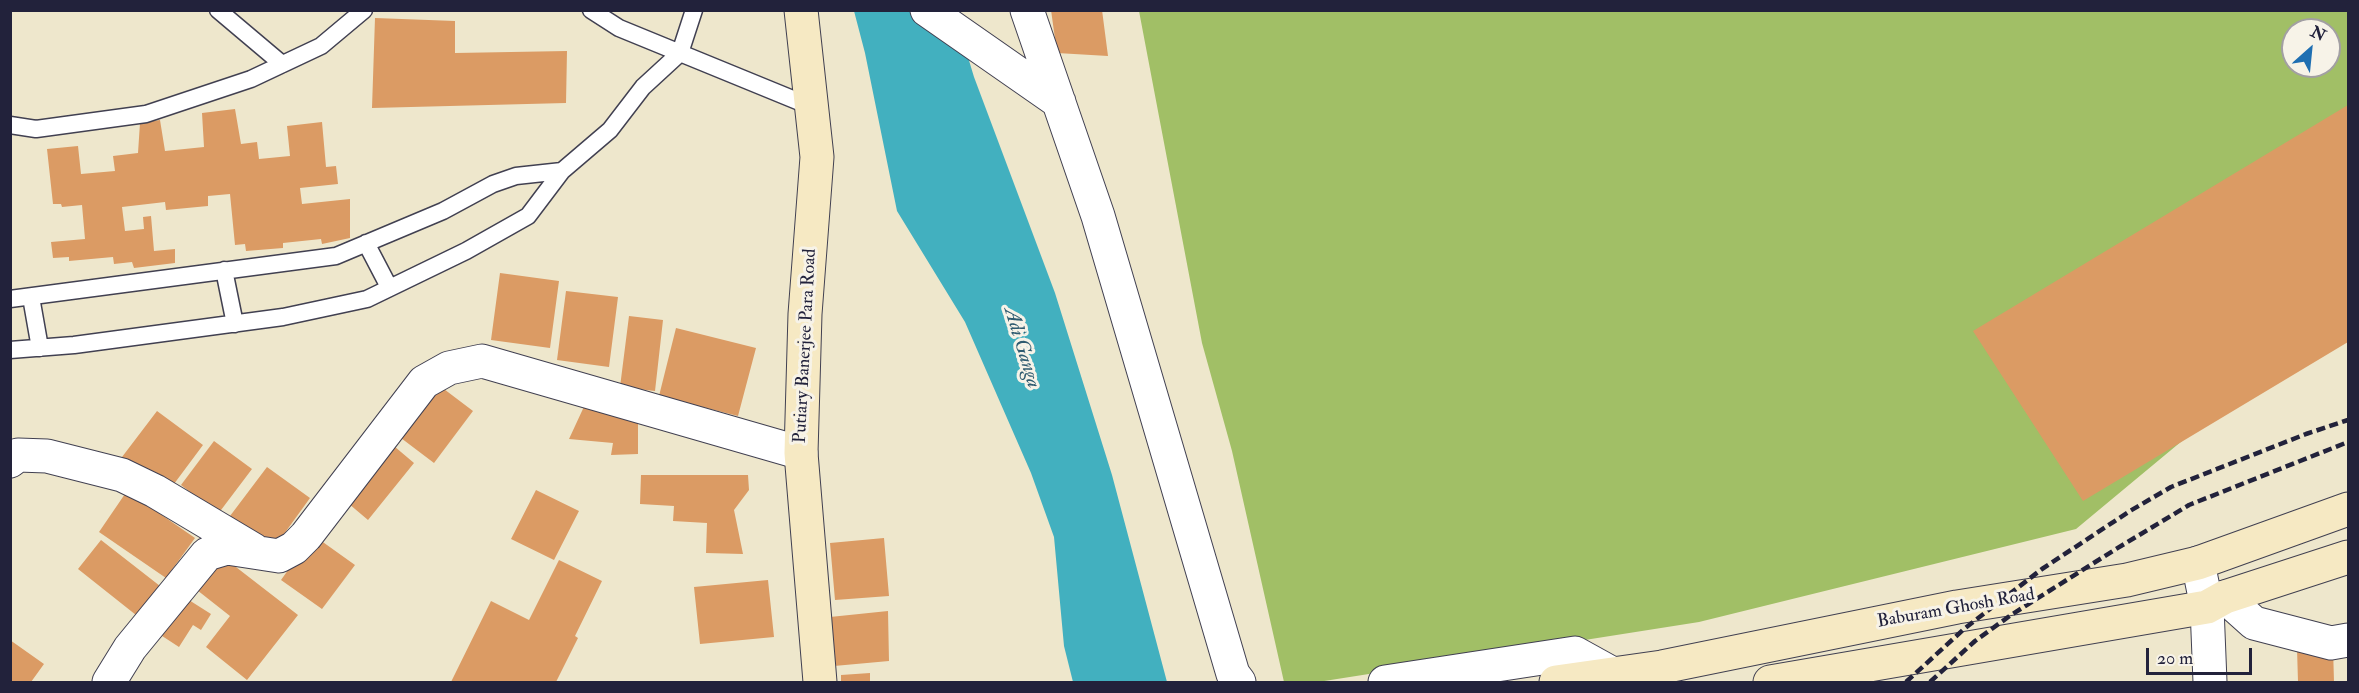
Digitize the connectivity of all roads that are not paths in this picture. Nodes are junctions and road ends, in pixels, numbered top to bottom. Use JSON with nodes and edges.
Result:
{"nodes":[{"id":1,"x":218,"y":10,"type":"edge"},
{"id":2,"x":364,"y":10,"type":"edge"},
{"id":3,"x":591,"y":10,"type":"edge"},
{"id":4,"x":693,"y":10,"type":"edge"},
{"id":5,"x":801,"y":10,"type":"edge"},
{"id":6,"x":1027,"y":10,"type":"edge"},
{"id":7,"x":928,"y":11,"type":"edge"},
{"id":8,"x":680,"y":52,"type":"junction"},
{"id":9,"x":282,"y":64,"type":"junction"},
{"id":10,"x":1059,"y":102,"type":"junction"},
{"id":11,"x":812,"y":107,"type":"junction"},
{"id":12,"x":10,"y":125,"type":"edge"},
{"id":13,"x":562,"y":171,"type":"junction"},
{"id":14,"x":366,"y":243,"type":"junction"},
{"id":15,"x":224,"y":270,"type":"junction"},
{"id":16,"x":390,"y":287,"type":"junction"},
{"id":17,"x":31,"y":297,"type":"junction"},
{"id":18,"x":10,"y":299,"type":"edge"},
{"id":19,"x":235,"y":324,"type":"junction"},
{"id":20,"x":40,"y":348,"type":"junction"},
{"id":21,"x":10,"y":350,"type":"edge"},
{"id":22,"x":801,"y":453,"type":"junction"},
{"id":23,"x":10,"y":461,"type":"edge"},
{"id":24,"x":2349,"y":509,"type":"edge"},
{"id":25,"x":261,"y":554,"type":"junction"},
{"id":26,"x":2349,"y":557,"type":"edge"},
{"id":27,"x":2198,"y":563,"type":"junction"},
{"id":28,"x":2216,"y":602,"type":"junction"},
{"id":29,"x":2349,"y":640,"type":"edge"},
{"id":30,"x":1613,"y":674,"type":"junction"},
{"id":31,"x":1567,"y":681,"type":"edge"},
{"id":32,"x":109,"y":682,"type":"edge"},
{"id":33,"x":820,"y":682,"type":"edge"},
{"id":34,"x":1239,"y":682,"type":"edge"},
{"id":35,"x":1385,"y":682,"type":"edge"},
{"id":36,"x":1770,"y":682,"type":"edge"},
{"id":37,"x":2210,"y":682,"type":"edge"}],
"edges":[{"from":1,"to":9,"type":"lane"},
{"from":2,"to":9,"type":"lane"},
{"from":3,"to":8,"type":"lane"},
{"from":4,"to":8,"type":"lane"},
{"from":5,"to":11,"type":"main road","name":"Putiary Banerjee Para Road"},
{"from":6,"to":10,"type":"street"},
{"from":7,"to":10,"type":"street"},
{"from":8,"to":11,"type":"lane"},
{"from":8,"to":13,"type":"lane"},
{"from":9,"to":12,"type":"lane"},
{"from":10,"to":34,"type":"street"},
{"from":11,"to":22,"type":"main road","name":"Putiary Banerjee Para Road"},
{"from":13,"to":14,"type":"lane"},
{"from":13,"to":16,"type":"lane"},
{"from":14,"to":15,"type":"lane"},
{"from":14,"to":16,"type":"lane"},
{"from":15,"to":17,"type":"lane"},
{"from":15,"to":19,"type":"lane"},
{"from":16,"to":19,"type":"lane"},
{"from":17,"to":18,"type":"lane"},
{"from":17,"to":20,"type":"lane"},
{"from":19,"to":20,"type":"lane"},
{"from":20,"to":21,"type":"lane"},
{"from":22,"to":25,"type":"street"},
{"from":22,"to":33,"type":"main road","name":"Putiary Banerjee Para Road"},
{"from":23,"to":25,"type":"street"},
{"from":24,"to":27,"type":"main road","name":"Baburam Ghosh Road"},
{"from":25,"to":32,"type":"street"},
{"from":26,"to":28,"type":"main road"},
{"from":27,"to":28,"type":"street"},
{"from":27,"to":30,"type":"main road","name":"Baburam Ghosh Road"},
{"from":28,"to":29,"type":"street"},
{"from":28,"to":36,"type":"main road"},
{"from":28,"to":37,"type":"street"},
{"from":30,"to":31,"type":"main road","name":"Baburam Ghosh Road"},
{"from":30,"to":35,"type":"street"}]}
